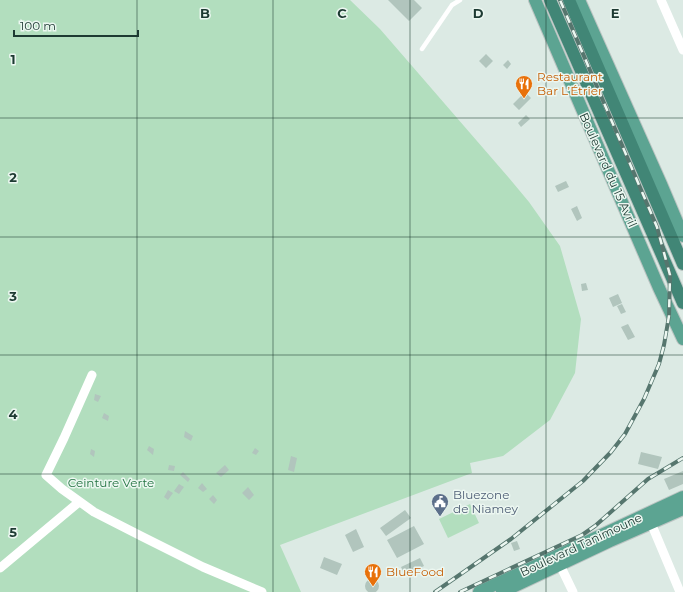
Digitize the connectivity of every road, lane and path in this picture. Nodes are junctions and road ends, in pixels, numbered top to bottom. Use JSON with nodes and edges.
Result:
{"nodes":[{"id":1,"x":460,"y":0,"type":"edge"},
{"id":2,"x":535,"y":0,"type":"edge"},
{"id":3,"x":550,"y":0,"type":"edge"},
{"id":4,"x":569,"y":0,"type":"edge"},
{"id":5,"x":580,"y":0,"type":"edge"},
{"id":6,"x":661,"y":0,"type":"edge"},
{"id":7,"x":422,"y":50,"type":"dead end"},
{"id":8,"x":683,"y":50,"type":"edge"},
{"id":9,"x":683,"y":236,"type":"edge"},
{"id":10,"x":683,"y":264,"type":"edge"},
{"id":11,"x":683,"y":303,"type":"edge"},
{"id":12,"x":683,"y":339,"type":"edge"},
{"id":13,"x":92,"y":375,"type":"dead end"},
{"id":14,"x":683,"y":497,"type":"edge"},
{"id":15,"x":79,"y":502,"type":"junction"},
{"id":16,"x":683,"y":509,"type":"edge"},
{"id":17,"x":651,"y":522,"type":"junction"},
{"id":18,"x":560,"y":565,"type":"junction"},
{"id":19,"x":0,"y":568,"type":"edge"},
{"id":20,"x":262,"y":592,"type":"edge"},
{"id":21,"x":479,"y":592,"type":"edge"},
{"id":22,"x":502,"y":592,"type":"edge"},
{"id":23,"x":573,"y":592,"type":"edge"},
{"id":24,"x":680,"y":592,"type":"edge"}],
"edges":[{"from":1,"to":7,"type":"lane"},
{"from":2,"to":12,"type":"main road","name":"Boulevard du 15 Avril"},
{"from":3,"to":11,"type":"highway","name":"Boulevard du 15 Avril"},
{"from":4,"to":10,"type":"highway"},
{"from":5,"to":9,"type":"main road"},
{"from":6,"to":8,"type":"street"},
{"from":13,"to":15,"type":"street"},
{"from":14,"to":21,"type":"main road","name":"Boulevard Tanimoune"},
{"from":15,"to":19,"type":"street"},
{"from":15,"to":20,"type":"street"},
{"from":16,"to":17,"type":"main road","name":"Boulevard Tanimoune"},
{"from":17,"to":18,"type":"main road","name":"Boulevard Tanimoune"},
{"from":17,"to":24,"type":"street"},
{"from":18,"to":22,"type":"main road","name":"Boulevard Tanimoune"},
{"from":18,"to":23,"type":"street"}]}
